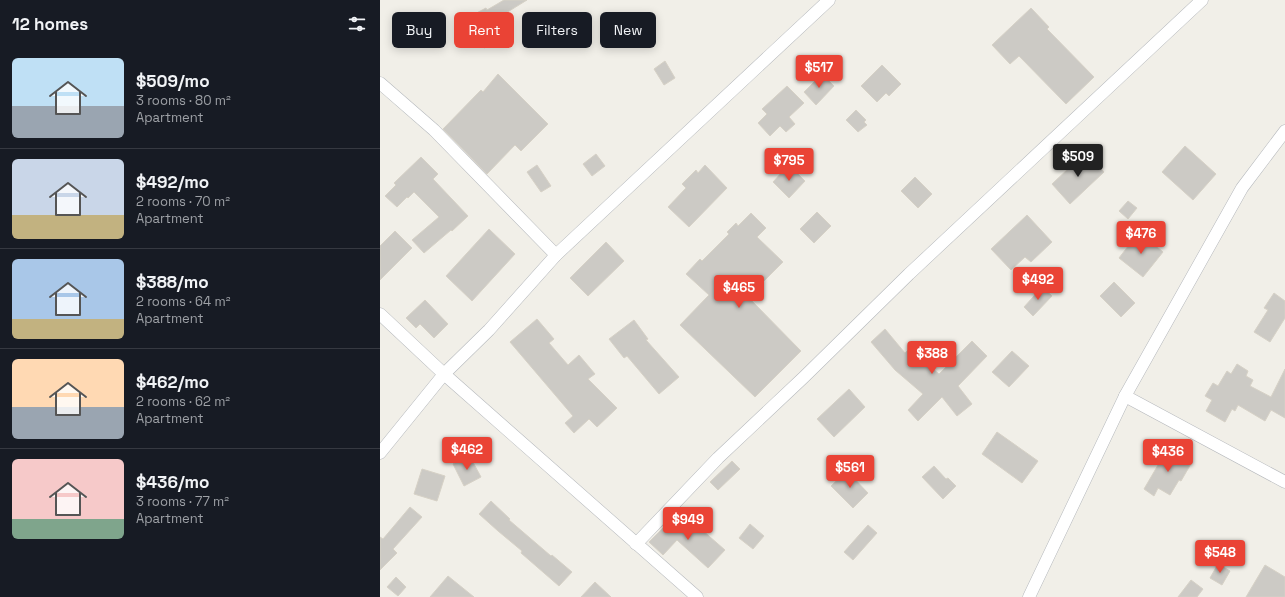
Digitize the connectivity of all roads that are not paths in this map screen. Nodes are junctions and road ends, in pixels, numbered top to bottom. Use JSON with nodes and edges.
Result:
{"nodes":[{"id":1,"x":829,"y":0,"type":"edge"},
{"id":2,"x":1202,"y":0,"type":"edge"},
{"id":3,"x":380,"y":83,"type":"edge"},
{"id":4,"x":1285,"y":131,"type":"edge"},
{"id":5,"x":556,"y":255,"type":"junction"},
{"id":6,"x":380,"y":314,"type":"edge"},
{"id":7,"x":444,"y":374,"type":"junction"},
{"id":8,"x":1125,"y":396,"type":"junction"},
{"id":9,"x":380,"y":453,"type":"edge"},
{"id":10,"x":1285,"y":482,"type":"edge"},
{"id":11,"x":636,"y":544,"type":"junction"},
{"id":12,"x":697,"y":597,"type":"edge"},
{"id":13,"x":1029,"y":597,"type":"edge"}],
"edges":[{"from":1,"to":5,"type":"street"},
{"from":2,"to":11,"type":"street"},
{"from":3,"to":5,"type":"street"},
{"from":4,"to":8,"type":"street"},
{"from":5,"to":7,"type":"street"},
{"from":6,"to":7,"type":"street"},
{"from":7,"to":9,"type":"street"},
{"from":7,"to":11,"type":"street"},
{"from":8,"to":10,"type":"street"},
{"from":8,"to":13,"type":"street"},
{"from":11,"to":12,"type":"street"}]}
